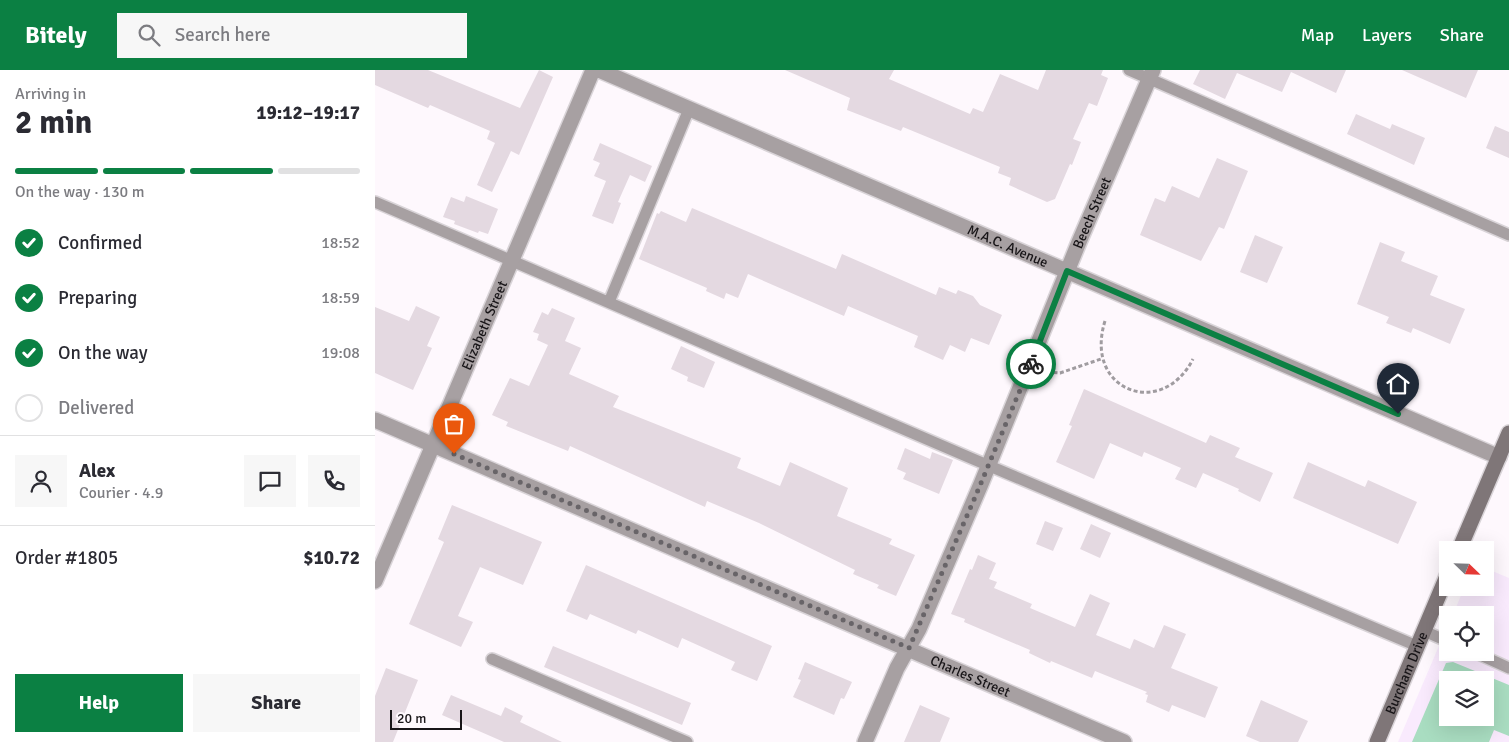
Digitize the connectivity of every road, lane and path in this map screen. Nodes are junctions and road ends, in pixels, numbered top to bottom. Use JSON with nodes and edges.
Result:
{"nodes":[{"id":1,"x":593,"y":70,"type":"edge"},
{"id":2,"x":599,"y":70,"type":"edge"},
{"id":3,"x":1129,"y":70,"type":"edge"},
{"id":4,"x":1151,"y":74,"type":"edge"},
{"id":5,"x":689,"y":109,"type":"junction"},
{"id":6,"x":375,"y":202,"type":"edge"},
{"id":7,"x":1509,"y":235,"type":"edge"},
{"id":8,"x":511,"y":260,"type":"junction"},
{"id":9,"x":1067,"y":271,"type":"junction"},
{"id":10,"x":609,"y":302,"type":"junction"},
{"id":11,"x":1105,"y":321,"type":"dead end"},
{"id":12,"x":1101,"y":359,"type":"junction"},
{"id":13,"x":1193,"y":359,"type":"dead end"},
{"id":14,"x":1045,"y":372,"type":"dead end"},
{"id":15,"x":375,"y":420,"type":"edge"},
{"id":16,"x":1509,"y":433,"type":"edge"},
{"id":17,"x":433,"y":445,"type":"junction"},
{"id":18,"x":1499,"y":457,"type":"junction"},
{"id":19,"x":989,"y":466,"type":"junction"},
{"id":20,"x":1463,"y":541,"type":"edge"},
{"id":21,"x":375,"y":581,"type":"edge"},
{"id":22,"x":1439,"y":595,"type":"edge"},
{"id":23,"x":1424,"y":630,"type":"junction"},
{"id":24,"x":1439,"y":637,"type":"edge"},
{"id":25,"x":1417,"y":646,"type":"junction"},
{"id":26,"x":909,"y":648,"type":"junction"},
{"id":27,"x":492,"y":659,"type":"dead end"},
{"id":28,"x":1494,"y":661,"type":"edge"},
{"id":29,"x":1509,"y":668,"type":"edge"},
{"id":30,"x":687,"y":742,"type":"edge"},
{"id":31,"x":865,"y":742,"type":"edge"},
{"id":32,"x":1124,"y":742,"type":"edge"},
{"id":33,"x":1377,"y":742,"type":"edge"}],
"edges":[{"from":1,"to":8,"type":"street","name":"Elizabeth Street"},
{"from":2,"to":5,"type":"street","name":"M.A.C. Avenue"},
{"from":3,"to":4,"type":"lane"},
{"from":4,"to":7,"type":"lane"},
{"from":4,"to":9,"type":"street","name":"Beech Street"},
{"from":5,"to":9,"type":"street","name":"M.A.C. Avenue"},
{"from":5,"to":10,"type":"lane"},
{"from":6,"to":8,"type":"lane"},
{"from":8,"to":10,"type":"lane"},
{"from":8,"to":17,"type":"street","name":"Elizabeth Street"},
{"from":9,"to":18,"type":"street","name":"M.A.C. Avenue"},
{"from":9,"to":19,"type":"street","name":"Beech Street"},
{"from":10,"to":19,"type":"lane"},
{"from":11,"to":12,"type":"path"},
{"from":12,"to":13,"type":"path"},
{"from":12,"to":14,"type":"path"},
{"from":15,"to":17,"type":"street","name":"Charles Street"},
{"from":16,"to":18,"type":"street"},
{"from":17,"to":21,"type":"street","name":"Elizabeth Street"},
{"from":17,"to":26,"type":"street","name":"Charles Street"},
{"from":18,"to":20,"type":"street"},
{"from":19,"to":25,"type":"lane"},
{"from":19,"to":26,"type":"street","name":"Beech Street"},
{"from":22,"to":23,"type":"street","name":"Burcham Drive"},
{"from":23,"to":24,"type":"lane"},
{"from":23,"to":25,"type":"street","name":"Burcham Drive"},
{"from":25,"to":33,"type":"street","name":"Burcham Drive"},
{"from":26,"to":31,"type":"street","name":"Beech Street"},
{"from":26,"to":32,"type":"street","name":"Charles Street"},
{"from":27,"to":30,"type":"lane"},
{"from":28,"to":29,"type":"lane"}]}
